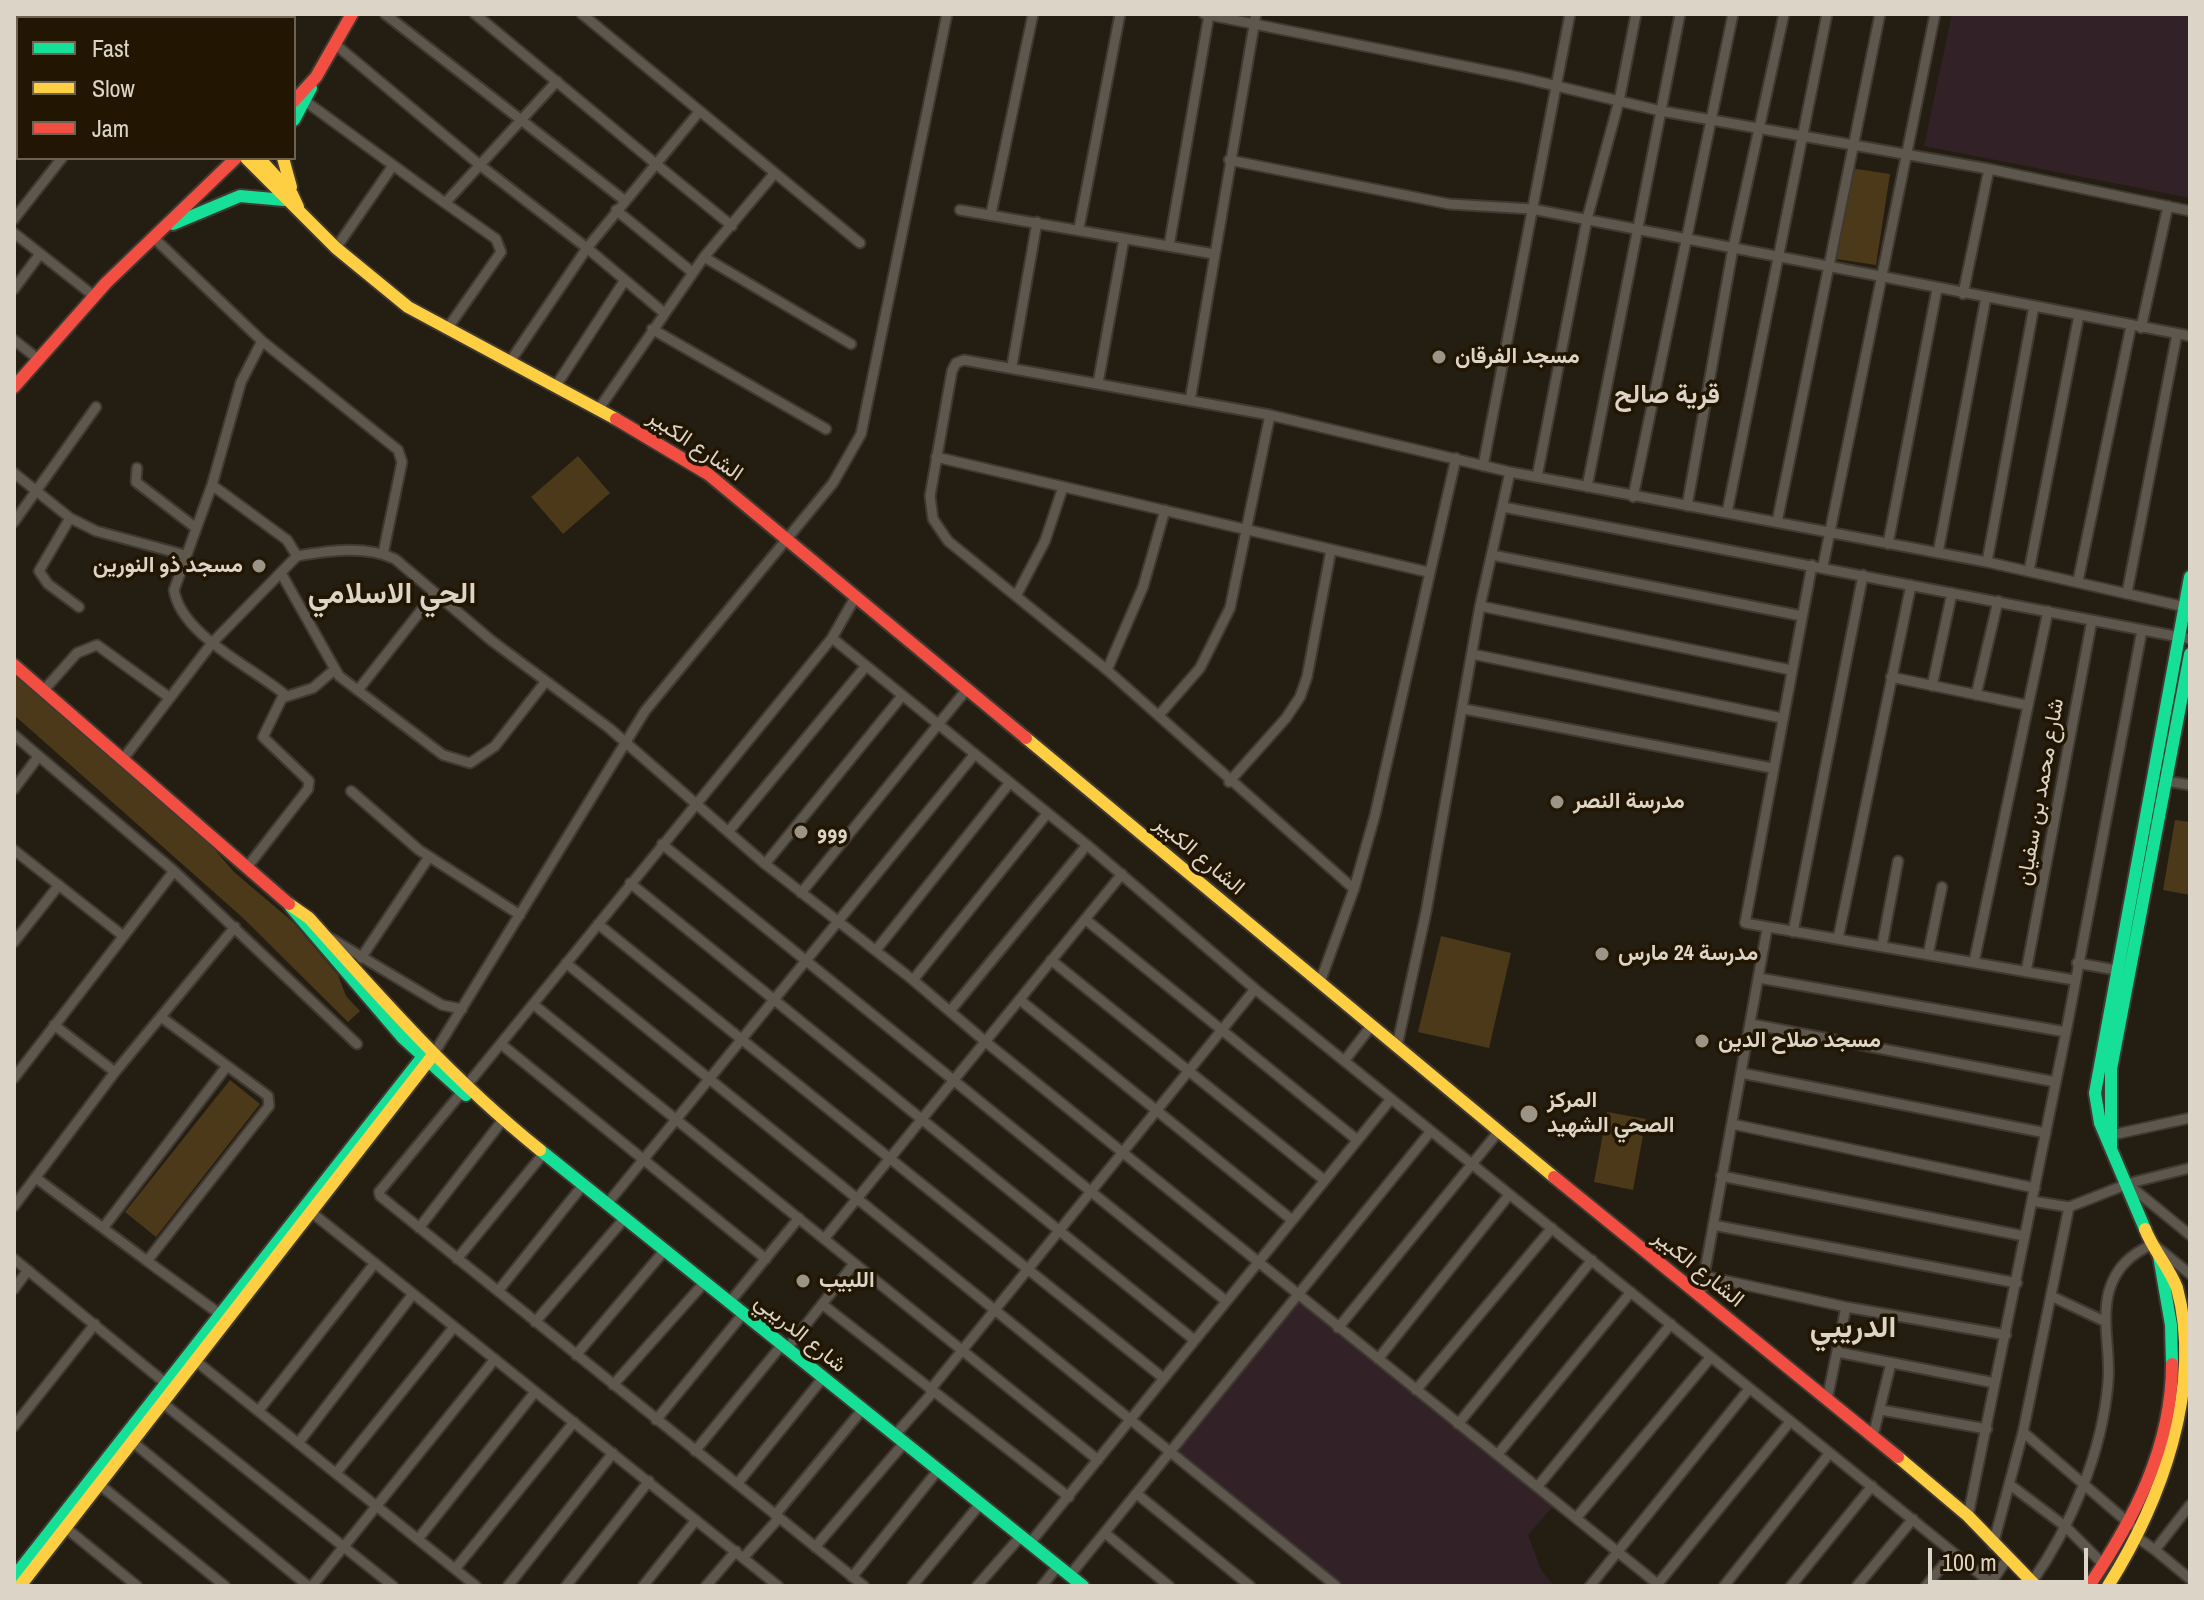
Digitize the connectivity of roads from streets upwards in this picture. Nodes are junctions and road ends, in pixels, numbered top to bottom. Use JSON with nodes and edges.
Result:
{"nodes":[{"id":1,"x":352,"y":14,"type":"edge"},
{"id":2,"x":385,"y":14,"type":"edge"},
{"id":3,"x":475,"y":14,"type":"edge"},
{"id":4,"x":582,"y":14,"type":"edge"},
{"id":5,"x":947,"y":14,"type":"edge"},
{"id":6,"x":1033,"y":14,"type":"edge"},
{"id":7,"x":1120,"y":14,"type":"edge"},
{"id":8,"x":1206,"y":14,"type":"edge"},
{"id":9,"x":1570,"y":14,"type":"edge"},
{"id":10,"x":1636,"y":14,"type":"edge"},
{"id":11,"x":1680,"y":14,"type":"edge"},
{"id":12,"x":1733,"y":14,"type":"edge"},
{"id":13,"x":1784,"y":14,"type":"edge"},
{"id":14,"x":1827,"y":14,"type":"edge"},
{"id":15,"x":1880,"y":14,"type":"edge"},
{"id":16,"x":1935,"y":14,"type":"edge"},
{"id":17,"x":1255,"y":18,"type":"edge"},
{"id":18,"x":336,"y":45,"type":"junction"},
{"id":19,"x":557,"y":81,"type":"junction"},
{"id":20,"x":1554,"y":86,"type":"junction"},
{"id":21,"x":300,"y":101,"type":"edge"},
{"id":22,"x":1619,"y":101,"type":"junction"},
{"id":23,"x":1661,"y":111,"type":"junction"},
{"id":24,"x":699,"y":112,"type":"junction"},
{"id":25,"x":1711,"y":120,"type":"junction"},
{"id":26,"x":522,"y":122,"type":"junction"},
{"id":27,"x":1761,"y":127,"type":"junction"},
{"id":28,"x":1803,"y":134,"type":"junction"},
{"id":29,"x":1854,"y":144,"type":"junction"},
{"id":30,"x":1905,"y":154,"type":"junction"},
{"id":31,"x":60,"y":160,"type":"edge"},
{"id":32,"x":235,"y":160,"type":"edge"},
{"id":33,"x":240,"y":160,"type":"edge"},
{"id":34,"x":260,"y":160,"type":"edge"},
{"id":35,"x":283,"y":160,"type":"edge"},
{"id":36,"x":1229,"y":160,"type":"junction"},
{"id":37,"x":656,"y":164,"type":"junction"},
{"id":38,"x":481,"y":166,"type":"junction"},
{"id":39,"x":392,"y":167,"type":"junction"},
{"id":40,"x":1989,"y":169,"type":"junction"},
{"id":41,"x":774,"y":174,"type":"junction"},
{"id":42,"x":289,"y":198,"type":"junction"},
{"id":43,"x":624,"y":200,"type":"junction"},
{"id":44,"x":445,"y":203,"type":"junction"},
{"id":45,"x":2168,"y":206,"type":"junction"},
{"id":46,"x":1532,"y":209,"type":"junction"},
{"id":47,"x":616,"y":210,"type":"junction"},
{"id":48,"x":960,"y":210,"type":"dead end"},
{"id":49,"x":2190,"y":211,"type":"edge"},
{"id":50,"x":991,"y":214,"type":"junction"},
{"id":51,"x":14,"y":219,"type":"edge"},
{"id":52,"x":1587,"y":219,"type":"junction"},
{"id":53,"x":1037,"y":222,"type":"junction"},
{"id":54,"x":166,"y":226,"type":"junction"},
{"id":55,"x":732,"y":226,"type":"junction"},
{"id":56,"x":1079,"y":228,"type":"junction"},
{"id":57,"x":1637,"y":229,"type":"junction"},
{"id":58,"x":14,"y":233,"type":"edge"},
{"id":59,"x":154,"y":238,"type":"junction"},
{"id":60,"x":1124,"y":239,"type":"junction"},
{"id":61,"x":1688,"y":240,"type":"junction"},
{"id":62,"x":860,"y":243,"type":"dead end"},
{"id":63,"x":1169,"y":246,"type":"junction"},
{"id":64,"x":336,"y":248,"type":"junction"},
{"id":65,"x":587,"y":248,"type":"junction"},
{"id":66,"x":1733,"y":248,"type":"junction"},
{"id":67,"x":40,"y":254,"type":"junction"},
{"id":68,"x":1214,"y":254,"type":"junction"},
{"id":69,"x":1778,"y":256,"type":"junction"},
{"id":70,"x":704,"y":257,"type":"junction"},
{"id":71,"x":1830,"y":267,"type":"junction"},
{"id":72,"x":692,"y":272,"type":"junction"},
{"id":73,"x":1882,"y":276,"type":"junction"},
{"id":74,"x":625,"y":280,"type":"junction"},
{"id":75,"x":14,"y":289,"type":"edge"},
{"id":76,"x":1937,"y":289,"type":"junction"},
{"id":77,"x":1963,"y":294,"type":"junction"},
{"id":78,"x":94,"y":296,"type":"junction"},
{"id":79,"x":1986,"y":297,"type":"junction"},
{"id":80,"x":2034,"y":306,"type":"junction"},
{"id":81,"x":663,"y":312,"type":"junction"},
{"id":82,"x":2079,"y":315,"type":"junction"},
{"id":83,"x":2136,"y":327,"type":"junction"},
{"id":84,"x":447,"y":329,"type":"junction"},
{"id":85,"x":652,"y":329,"type":"junction"},
{"id":86,"x":2177,"y":334,"type":"junction"},
{"id":87,"x":2190,"y":336,"type":"edge"},
{"id":88,"x":14,"y":340,"type":"edge"},
{"id":89,"x":262,"y":341,"type":"junction"},
{"id":90,"x":851,"y":344,"type":"dead end"},
{"id":91,"x":38,"y":359,"type":"junction"},
{"id":92,"x":509,"y":363,"type":"junction"},
{"id":93,"x":1012,"y":366,"type":"junction"},
{"id":94,"x":1098,"y":383,"type":"junction"},
{"id":95,"x":14,"y":387,"type":"edge"},
{"id":96,"x":555,"y":387,"type":"junction"},
{"id":97,"x":1190,"y":401,"type":"junction"},
{"id":98,"x":96,"y":407,"type":"dead end"},
{"id":99,"x":598,"y":410,"type":"junction"},
{"id":100,"x":1270,"y":415,"type":"junction"},
{"id":101,"x":826,"y":429,"type":"dead end"},
{"id":102,"x":936,"y":457,"type":"junction"},
{"id":103,"x":1456,"y":458,"type":"junction"},
{"id":104,"x":1483,"y":466,"type":"junction"},
{"id":105,"x":137,"y":468,"type":"dead end"},
{"id":106,"x":1510,"y":472,"type":"junction"},
{"id":107,"x":14,"y":473,"type":"edge"},
{"id":108,"x":1537,"y":477,"type":"junction"},
{"id":109,"x":212,"y":485,"type":"junction"},
{"id":110,"x":1063,"y":487,"type":"junction"},
{"id":111,"x":1587,"y":487,"type":"junction"},
{"id":112,"x":37,"y":492,"type":"junction"},
{"id":113,"x":1633,"y":497,"type":"junction"},
{"id":114,"x":1687,"y":506,"type":"junction"},
{"id":115,"x":1503,"y":507,"type":"junction"},
{"id":116,"x":1165,"y":510,"type":"junction"},
{"id":117,"x":1727,"y":513,"type":"junction"},
{"id":118,"x":70,"y":518,"type":"junction"},
{"id":119,"x":14,"y":522,"type":"edge"},
{"id":120,"x":1777,"y":522,"type":"junction"},
{"id":121,"x":196,"y":528,"type":"junction"},
{"id":122,"x":1245,"y":528,"type":"junction"},
{"id":123,"x":1830,"y":532,"type":"junction"},
{"id":124,"x":786,"y":538,"type":"junction"},
{"id":125,"x":1888,"y":544,"type":"junction"},
{"id":126,"x":1331,"y":550,"type":"junction"},
{"id":127,"x":1938,"y":553,"type":"junction"},
{"id":128,"x":383,"y":554,"type":"junction"},
{"id":129,"x":185,"y":555,"type":"junction"},
{"id":130,"x":1492,"y":555,"type":"junction"},
{"id":131,"x":297,"y":556,"type":"junction"},
{"id":132,"x":1987,"y":562,"type":"junction"},
{"id":133,"x":1817,"y":566,"type":"junction"},
{"id":134,"x":2029,"y":571,"type":"junction"},
{"id":135,"x":1428,"y":572,"type":"junction"},
{"id":136,"x":281,"y":573,"type":"junction"},
{"id":137,"x":1863,"y":575,"type":"junction"},
{"id":138,"x":2190,"y":577,"type":"edge"},
{"id":139,"x":2078,"y":581,"type":"junction"},
{"id":140,"x":1911,"y":585,"type":"junction"},
{"id":141,"x":1952,"y":593,"type":"junction"},
{"id":142,"x":2127,"y":593,"type":"junction"},
{"id":143,"x":434,"y":594,"type":"junction"},
{"id":144,"x":856,"y":596,"type":"junction"},
{"id":145,"x":1016,"y":596,"type":"junction"},
{"id":146,"x":1998,"y":601,"type":"junction"},
{"id":147,"x":1480,"y":606,"type":"junction"},
{"id":148,"x":79,"y":607,"type":"dead end"},
{"id":149,"x":2187,"y":607,"type":"edge"},
{"id":150,"x":2048,"y":611,"type":"junction"},
{"id":151,"x":1802,"y":616,"type":"junction"},
{"id":152,"x":2092,"y":620,"type":"junction"},
{"id":153,"x":2142,"y":630,"type":"junction"},
{"id":154,"x":832,"y":638,"type":"junction"},
{"id":155,"x":2184,"y":638,"type":"edge"},
{"id":156,"x":212,"y":643,"type":"junction"},
{"id":157,"x":1472,"y":654,"type":"junction"},
{"id":158,"x":2190,"y":654,"type":"edge"},
{"id":159,"x":14,"y":665,"type":"edge"},
{"id":160,"x":866,"y":666,"type":"junction"},
{"id":161,"x":334,"y":670,"type":"junction"},
{"id":162,"x":1107,"y":670,"type":"junction"},
{"id":163,"x":1791,"y":670,"type":"junction"},
{"id":164,"x":1891,"y":677,"type":"junction"},
{"id":165,"x":546,"y":681,"type":"junction"},
{"id":166,"x":1932,"y":686,"type":"junction"},
{"id":167,"x":967,"y":689,"type":"junction"},
{"id":168,"x":44,"y":690,"type":"junction"},
{"id":169,"x":358,"y":690,"type":"junction"},
{"id":170,"x":1976,"y":695,"type":"junction"},
{"id":171,"x":902,"y":696,"type":"junction"},
{"id":172,"x":285,"y":697,"type":"junction"},
{"id":173,"x":170,"y":698,"type":"junction"},
{"id":174,"x":2026,"y":705,"type":"junction"},
{"id":175,"x":1464,"y":709,"type":"junction"},
{"id":176,"x":1159,"y":715,"type":"junction"},
{"id":177,"x":1782,"y":718,"type":"junction"},
{"id":178,"x":938,"y":724,"type":"junction"},
{"id":179,"x":14,"y":735,"type":"edge"},
{"id":180,"x":624,"y":742,"type":"junction"},
{"id":181,"x":974,"y":755,"type":"junction"},
{"id":182,"x":38,"y":757,"type":"junction"},
{"id":183,"x":123,"y":759,"type":"junction"},
{"id":184,"x":1772,"y":768,"type":"junction"},
{"id":185,"x":2166,"y":781,"type":"junction"},
{"id":186,"x":1229,"y":782,"type":"junction"},
{"id":187,"x":1008,"y":785,"type":"junction"},
{"id":188,"x":2190,"y":785,"type":"edge"},
{"id":189,"x":14,"y":789,"type":"edge"},
{"id":190,"x":351,"y":791,"type":"dead end"},
{"id":191,"x":695,"y":805,"type":"junction"},
{"id":192,"x":1046,"y":815,"type":"junction"},
{"id":193,"x":728,"y":832,"type":"junction"},
{"id":194,"x":662,"y":844,"type":"junction"},
{"id":195,"x":1087,"y":845,"type":"junction"},
{"id":196,"x":14,"y":850,"type":"edge"},
{"id":197,"x":429,"y":857,"type":"junction"},
{"id":198,"x":1898,"y":861,"type":"dead end"},
{"id":199,"x":765,"y":864,"type":"junction"},
{"id":200,"x":248,"y":866,"type":"junction"},
{"id":201,"x":174,"y":871,"type":"junction"},
{"id":202,"x":1122,"y":874,"type":"junction"},
{"id":203,"x":630,"y":883,"type":"junction"},
{"id":204,"x":59,"y":885,"type":"junction"},
{"id":205,"x":1942,"y":887,"type":"dead end"},
{"id":206,"x":1354,"y":889,"type":"junction"},
{"id":207,"x":801,"y":893,"type":"junction"},
{"id":208,"x":289,"y":904,"type":"junction"},
{"id":209,"x":520,"y":915,"type":"junction"},
{"id":210,"x":1085,"y":919,"type":"junction"},
{"id":211,"x":837,"y":921,"type":"junction"},
{"id":212,"x":598,"y":924,"type":"junction"},
{"id":213,"x":235,"y":927,"type":"junction"},
{"id":214,"x":1767,"y":929,"type":"junction"},
{"id":215,"x":1793,"y":932,"type":"junction"},
{"id":216,"x":122,"y":935,"type":"junction"},
{"id":217,"x":326,"y":935,"type":"junction"},
{"id":218,"x":1838,"y":939,"type":"junction"},
{"id":219,"x":14,"y":942,"type":"edge"},
{"id":220,"x":1882,"y":946,"type":"junction"},
{"id":221,"x":876,"y":950,"type":"junction"},
{"id":222,"x":1928,"y":955,"type":"junction"},
{"id":223,"x":361,"y":958,"type":"junction"},
{"id":224,"x":806,"y":960,"type":"junction"},
{"id":225,"x":1051,"y":960,"type":"junction"},
{"id":226,"x":1974,"y":962,"type":"junction"},
{"id":227,"x":566,"y":963,"type":"junction"},
{"id":228,"x":2077,"y":963,"type":"junction"},
{"id":229,"x":2116,"y":970,"type":"junction"},
{"id":230,"x":2026,"y":972,"type":"junction"},
{"id":231,"x":1759,"y":978,"type":"junction"},
{"id":232,"x":913,"y":980,"type":"junction"},
{"id":233,"x":2074,"y":980,"type":"junction"},
{"id":234,"x":1320,"y":982,"type":"junction"},
{"id":235,"x":1255,"y":989,"type":"junction"},
{"id":236,"x":1020,"y":1000,"type":"junction"},
{"id":237,"x":775,"y":1001,"type":"junction"},
{"id":238,"x":533,"y":1004,"type":"junction"},
{"id":239,"x":462,"y":1009,"type":"junction"},
{"id":240,"x":950,"y":1011,"type":"junction"},
{"id":241,"x":161,"y":1017,"type":"junction"},
{"id":242,"x":1751,"y":1024,"type":"junction"},
{"id":243,"x":54,"y":1025,"type":"junction"},
{"id":244,"x":1372,"y":1025,"type":"junction"},
{"id":245,"x":1221,"y":1030,"type":"junction"},
{"id":246,"x":2066,"y":1032,"type":"junction"},
{"id":247,"x":743,"y":1041,"type":"junction"},
{"id":248,"x":987,"y":1043,"type":"junction"},
{"id":249,"x":357,"y":1044,"type":"dead end"},
{"id":250,"x":501,"y":1044,"type":"junction"},
{"id":251,"x":1397,"y":1046,"type":"junction"},
{"id":252,"x":430,"y":1054,"type":"junction"},
{"id":253,"x":1345,"y":1060,"type":"junction"},
{"id":254,"x":227,"y":1066,"type":"junction"},
{"id":255,"x":1189,"y":1070,"type":"junction"},
{"id":256,"x":115,"y":1072,"type":"junction"},
{"id":257,"x":1741,"y":1073,"type":"junction"},
{"id":258,"x":14,"y":1078,"type":"edge"},
{"id":259,"x":711,"y":1079,"type":"junction"},
{"id":260,"x":953,"y":1079,"type":"junction"},
{"id":261,"x":2056,"y":1082,"type":"junction"},
{"id":262,"x":464,"y":1089,"type":"junction"},
{"id":263,"x":1391,"y":1099,"type":"junction"},
{"id":264,"x":1157,"y":1109,"type":"junction"},
{"id":265,"x":497,"y":1116,"type":"junction"},
{"id":266,"x":922,"y":1118,"type":"junction"},
{"id":267,"x":2190,"y":1118,"type":"edge"},
{"id":268,"x":676,"y":1121,"type":"junction"},
{"id":269,"x":1732,"y":1124,"type":"junction"},
{"id":270,"x":1431,"y":1131,"type":"junction"},
{"id":271,"x":1499,"y":1131,"type":"junction"},
{"id":272,"x":2046,"y":1133,"type":"junction"},
{"id":273,"x":1356,"y":1139,"type":"junction"},
{"id":274,"x":2109,"y":1140,"type":"junction"},
{"id":275,"x":1123,"y":1150,"type":"junction"},
{"id":276,"x":544,"y":1153,"type":"junction"},
{"id":277,"x":890,"y":1159,"type":"junction"},
{"id":278,"x":642,"y":1160,"type":"junction"},
{"id":279,"x":1473,"y":1164,"type":"junction"},
{"id":280,"x":2190,"y":1168,"type":"edge"},
{"id":281,"x":1721,"y":1176,"type":"junction"},
{"id":282,"x":36,"y":1178,"type":"junction"},
{"id":283,"x":1324,"y":1180,"type":"junction"},
{"id":284,"x":2130,"y":1184,"type":"junction"},
{"id":285,"x":583,"y":1185,"type":"junction"},
{"id":286,"x":2035,"y":1188,"type":"junction"},
{"id":287,"x":1091,"y":1191,"type":"junction"},
{"id":288,"x":1509,"y":1195,"type":"junction"},
{"id":289,"x":858,"y":1198,"type":"junction"},
{"id":290,"x":2032,"y":1201,"type":"junction"},
{"id":291,"x":607,"y":1204,"type":"junction"},
{"id":292,"x":14,"y":1206,"type":"edge"},
{"id":293,"x":2069,"y":1207,"type":"junction"},
{"id":294,"x":308,"y":1210,"type":"junction"},
{"id":295,"x":799,"y":1218,"type":"junction"},
{"id":296,"x":624,"y":1219,"type":"junction"},
{"id":297,"x":1292,"y":1220,"type":"junction"},
{"id":298,"x":1713,"y":1225,"type":"junction"},
{"id":299,"x":103,"y":1228,"type":"junction"},
{"id":300,"x":419,"y":1228,"type":"junction"},
{"id":301,"x":1060,"y":1228,"type":"junction"},
{"id":302,"x":1552,"y":1228,"type":"junction"},
{"id":303,"x":2190,"y":1235,"type":"edge"},
{"id":304,"x":2024,"y":1236,"type":"junction"},
{"id":305,"x":824,"y":1239,"type":"junction"},
{"id":306,"x":2153,"y":1244,"type":"junction"},
{"id":307,"x":664,"y":1251,"type":"junction"},
{"id":308,"x":2159,"y":1256,"type":"junction"},
{"id":309,"x":14,"y":1259,"type":"edge"},
{"id":310,"x":457,"y":1259,"type":"junction"},
{"id":311,"x":766,"y":1259,"type":"junction"},
{"id":312,"x":1592,"y":1260,"type":"junction"},
{"id":313,"x":147,"y":1261,"type":"junction"},
{"id":314,"x":1259,"y":1261,"type":"junction"},
{"id":315,"x":375,"y":1263,"type":"junction"},
{"id":316,"x":853,"y":1265,"type":"junction"},
{"id":317,"x":1031,"y":1269,"type":"junction"},
{"id":318,"x":28,"y":1270,"type":"junction"},
{"id":319,"x":2190,"y":1274,"type":"edge"},
{"id":320,"x":1704,"y":1276,"type":"junction"},
{"id":321,"x":704,"y":1283,"type":"junction"},
{"id":322,"x":2017,"y":1283,"type":"junction"},
{"id":323,"x":14,"y":1289,"type":"edge"},
{"id":324,"x":498,"y":1291,"type":"junction"},
{"id":325,"x":1631,"y":1292,"type":"junction"},
{"id":326,"x":413,"y":1294,"type":"junction"},
{"id":327,"x":1297,"y":1294,"type":"junction"},
{"id":328,"x":2051,"y":1296,"type":"junction"},
{"id":329,"x":1700,"y":1298,"type":"junction"},
{"id":330,"x":1226,"y":1301,"type":"junction"},
{"id":331,"x":729,"y":1303,"type":"junction"},
{"id":332,"x":822,"y":1304,"type":"junction"},
{"id":333,"x":1846,"y":1307,"type":"junction"},
{"id":334,"x":997,"y":1311,"type":"junction"},
{"id":335,"x":743,"y":1314,"type":"junction"},
{"id":336,"x":221,"y":1315,"type":"junction"},
{"id":337,"x":2187,"y":1317,"type":"edge"},
{"id":338,"x":535,"y":1322,"type":"junction"},
{"id":339,"x":2106,"y":1322,"type":"junction"},
{"id":340,"x":95,"y":1324,"type":"junction"},
{"id":341,"x":1671,"y":1324,"type":"junction"},
{"id":342,"x":454,"y":1327,"type":"junction"},
{"id":343,"x":1338,"y":1328,"type":"junction"},
{"id":344,"x":2006,"y":1335,"type":"junction"},
{"id":345,"x":1193,"y":1339,"type":"junction"},
{"id":346,"x":784,"y":1348,"type":"junction"},
{"id":347,"x":962,"y":1351,"type":"junction"},
{"id":348,"x":1837,"y":1352,"type":"junction"},
{"id":349,"x":576,"y":1355,"type":"junction"},
{"id":350,"x":1711,"y":1357,"type":"junction"},
{"id":351,"x":495,"y":1359,"type":"junction"},
{"id":352,"x":1378,"y":1359,"type":"junction"},
{"id":353,"x":197,"y":1362,"type":"junction"},
{"id":354,"x":1891,"y":1363,"type":"junction"},
{"id":355,"x":1162,"y":1377,"type":"junction"},
{"id":356,"x":822,"y":1379,"type":"junction"},
{"id":357,"x":1995,"y":1383,"type":"junction"},
{"id":358,"x":613,"y":1385,"type":"junction"},
{"id":359,"x":171,"y":1387,"type":"junction"},
{"id":360,"x":1749,"y":1389,"type":"junction"},
{"id":361,"x":1416,"y":1390,"type":"junction"},
{"id":362,"x":932,"y":1391,"type":"junction"},
{"id":363,"x":535,"y":1392,"type":"junction"},
{"id":364,"x":2188,"y":1393,"type":"edge"},
{"id":365,"x":1827,"y":1400,"type":"junction"},
{"id":366,"x":164,"y":1404,"type":"junction"},
{"id":367,"x":259,"y":1410,"type":"junction"},
{"id":368,"x":862,"y":1410,"type":"junction"},
{"id":369,"x":1881,"y":1410,"type":"junction"},
{"id":370,"x":1129,"y":1418,"type":"junction"},
{"id":371,"x":656,"y":1420,"type":"junction"},
{"id":372,"x":574,"y":1422,"type":"junction"},
{"id":373,"x":1789,"y":1423,"type":"junction"},
{"id":374,"x":1458,"y":1424,"type":"junction"},
{"id":375,"x":14,"y":1426,"type":"edge"},
{"id":376,"x":1987,"y":1429,"type":"junction"},
{"id":377,"x":2023,"y":1432,"type":"junction"},
{"id":378,"x":1873,"y":1436,"type":"junction"},
{"id":379,"x":900,"y":1439,"type":"junction"},
{"id":380,"x":299,"y":1442,"type":"junction"},
{"id":381,"x":134,"y":1443,"type":"junction"},
{"id":382,"x":695,"y":1451,"type":"junction"},
{"id":383,"x":1170,"y":1451,"type":"junction"},
{"id":384,"x":613,"y":1453,"type":"junction"},
{"id":385,"x":1498,"y":1454,"type":"junction"},
{"id":386,"x":1829,"y":1454,"type":"junction"},
{"id":387,"x":1098,"y":1460,"type":"junction"},
{"id":388,"x":939,"y":1469,"type":"junction"},
{"id":389,"x":336,"y":1473,"type":"junction"},
{"id":390,"x":649,"y":1481,"type":"junction"},
{"id":391,"x":2082,"y":1483,"type":"junction"},
{"id":392,"x":737,"y":1484,"type":"junction"},
{"id":393,"x":2009,"y":1484,"type":"junction"},
{"id":394,"x":100,"y":1485,"type":"junction"},
{"id":395,"x":1538,"y":1486,"type":"junction"},
{"id":396,"x":1872,"y":1486,"type":"junction"},
{"id":397,"x":1137,"y":1494,"type":"junction"},
{"id":398,"x":1069,"y":1497,"type":"junction"},
{"id":399,"x":981,"y":1503,"type":"junction"},
{"id":400,"x":2190,"y":1505,"type":"edge"},
{"id":401,"x":377,"y":1506,"type":"junction"},
{"id":402,"x":777,"y":1516,"type":"junction"},
{"id":403,"x":1968,"y":1516,"type":"junction"},
{"id":404,"x":1577,"y":1517,"type":"junction"},
{"id":405,"x":1913,"y":1519,"type":"junction"},
{"id":406,"x":696,"y":1520,"type":"junction"},
{"id":407,"x":2131,"y":1525,"type":"junction"},
{"id":408,"x":2066,"y":1527,"type":"junction"},
{"id":409,"x":66,"y":1528,"type":"junction"},
{"id":410,"x":1105,"y":1533,"type":"junction"},
{"id":411,"x":2138,"y":1538,"type":"junction"},
{"id":412,"x":418,"y":1539,"type":"junction"},
{"id":413,"x":1026,"y":1539,"type":"junction"},
{"id":414,"x":344,"y":1545,"type":"junction"},
{"id":415,"x":1993,"y":1545,"type":"junction"},
{"id":416,"x":815,"y":1547,"type":"junction"},
{"id":417,"x":2155,"y":1550,"type":"junction"},
{"id":418,"x":1618,"y":1551,"type":"junction"},
{"id":419,"x":1953,"y":1553,"type":"junction"},
{"id":420,"x":740,"y":1554,"type":"junction"},
{"id":421,"x":2007,"y":1559,"type":"junction"},
{"id":422,"x":19,"y":1562,"type":"edge"},
{"id":423,"x":2104,"y":1565,"type":"junction"},
{"id":424,"x":1058,"y":1566,"type":"junction"},
{"id":425,"x":455,"y":1569,"type":"junction"},
{"id":426,"x":1070,"y":1575,"type":"junction"},
{"id":427,"x":14,"y":1577,"type":"edge"},
{"id":428,"x":852,"y":1577,"type":"junction"},
{"id":429,"x":2190,"y":1579,"type":"edge"},
{"id":430,"x":1331,"y":1584,"type":"edge"},
{"id":431,"x":2034,"y":1584,"type":"edge"},
{"id":432,"x":1658,"y":1585,"type":"edge"},
{"id":433,"x":1990,"y":1585,"type":"edge"},
{"id":434,"x":20,"y":1586,"type":"edge"},
{"id":435,"x":137,"y":1586,"type":"edge"},
{"id":436,"x":225,"y":1586,"type":"edge"},
{"id":437,"x":310,"y":1586,"type":"edge"},
{"id":438,"x":393,"y":1586,"type":"edge"},
{"id":439,"x":476,"y":1586,"type":"edge"},
{"id":440,"x":508,"y":1586,"type":"edge"},
{"id":441,"x":566,"y":1586,"type":"edge"},
{"id":442,"x":643,"y":1586,"type":"edge"},
{"id":443,"x":706,"y":1586,"type":"edge"},
{"id":444,"x":778,"y":1586,"type":"edge"},
{"id":445,"x":864,"y":1586,"type":"edge"},
{"id":446,"x":912,"y":1586,"type":"edge"},
{"id":447,"x":977,"y":1586,"type":"edge"},
{"id":448,"x":1042,"y":1586,"type":"edge"},
{"id":449,"x":1083,"y":1586,"type":"edge"},
{"id":450,"x":1169,"y":1586,"type":"edge"},
{"id":451,"x":1250,"y":1586,"type":"edge"},
{"id":452,"x":1590,"y":1586,"type":"edge"},
{"id":453,"x":1724,"y":1586,"type":"edge"},
{"id":454,"x":1791,"y":1586,"type":"edge"},
{"id":455,"x":1857,"y":1586,"type":"edge"},
{"id":456,"x":1926,"y":1586,"type":"edge"},
{"id":457,"x":2089,"y":1586,"type":"edge"},
{"id":458,"x":2108,"y":1586,"type":"edge"}],
"edges":[{"from":1,"to":18,"type":"street"},
{"from":2,"to":26,"type":"street"},
{"from":3,"to":19,"type":"street"},
{"from":4,"to":24,"type":"street"},
{"from":5,"to":124,"type":"street"},
{"from":6,"to":50,"type":"street"},
{"from":7,"to":56,"type":"street"},
{"from":8,"to":17,"type":"street"},
{"from":8,"to":63,"type":"street"},
{"from":9,"to":20,"type":"street"},
{"from":10,"to":22,"type":"street"},
{"from":11,"to":23,"type":"street"},
{"from":12,"to":25,"type":"street"},
{"from":13,"to":27,"type":"street"},
{"from":14,"to":28,"type":"street"},
{"from":15,"to":29,"type":"street"},
{"from":16,"to":30,"type":"street"},
{"from":17,"to":20,"type":"street"},
{"from":17,"to":36,"type":"street"},
{"from":18,"to":21,"type":"street"},
{"from":18,"to":38,"type":"street"},
{"from":19,"to":26,"type":"street"},
{"from":19,"to":37,"type":"street"},
{"from":20,"to":22,"type":"street"},
{"from":20,"to":46,"type":"street"},
{"from":21,"to":39,"type":"street"},
{"from":22,"to":23,"type":"street"},
{"from":22,"to":52,"type":"street"},
{"from":23,"to":25,"type":"street"},
{"from":23,"to":57,"type":"street"},
{"from":24,"to":37,"type":"street"},
{"from":24,"to":41,"type":"street"},
{"from":25,"to":27,"type":"street"},
{"from":25,"to":61,"type":"street"},
{"from":26,"to":38,"type":"street"},
{"from":26,"to":43,"type":"street"},
{"from":27,"to":28,"type":"street"},
{"from":27,"to":66,"type":"street"},
{"from":28,"to":29,"type":"street"},
{"from":28,"to":69,"type":"street"},
{"from":29,"to":30,"type":"street"},
{"from":29,"to":71,"type":"street"},
{"from":30,"to":40,"type":"street"},
{"from":30,"to":73,"type":"street"},
{"from":31,"to":51,"type":"street"},
{"from":32,"to":54,"type":"street"},
{"from":33,"to":42,"type":"street","name":"الشارع الكبير"},
{"from":34,"to":42,"type":"street","name":"الشارع الكبير"},
{"from":35,"to":42,"type":"street"},
{"from":36,"to":46,"type":"street"},
{"from":36,"to":68,"type":"street"},
{"from":37,"to":43,"type":"street"},
{"from":37,"to":55,"type":"street"},
{"from":38,"to":44,"type":"street"},
{"from":38,"to":65,"type":"street"},
{"from":39,"to":44,"type":"street"},
{"from":39,"to":64,"type":"street"},
{"from":40,"to":45,"type":"street"},
{"from":40,"to":77,"type":"street"},
{"from":41,"to":55,"type":"street"},
{"from":41,"to":62,"type":"street"},
{"from":42,"to":54,"type":"street"},
{"from":42,"to":64,"type":"street","name":"الشارع الكبير"},
{"from":43,"to":47,"type":"street"},
{"from":44,"to":84,"type":"street"},
{"from":45,"to":49,"type":"street"},
{"from":45,"to":83,"type":"street"},
{"from":46,"to":52,"type":"street"},
{"from":46,"to":104,"type":"street"},
{"from":47,"to":65,"type":"street"},
{"from":47,"to":72,"type":"street"},
{"from":48,"to":50,"type":"street"},
{"from":50,"to":53,"type":"street"},
{"from":52,"to":57,"type":"street"},
{"from":52,"to":108,"type":"street"},
{"from":53,"to":56,"type":"street"},
{"from":53,"to":93,"type":"street"},
{"from":54,"to":59,"type":"street"},
{"from":55,"to":70,"type":"street"},
{"from":56,"to":60,"type":"street"},
{"from":57,"to":61,"type":"street"},
{"from":57,"to":111,"type":"street"},
{"from":58,"to":67,"type":"street"},
{"from":59,"to":78,"type":"street"},
{"from":59,"to":89,"type":"street"},
{"from":60,"to":63,"type":"street"},
{"from":60,"to":94,"type":"street"},
{"from":61,"to":66,"type":"street"},
{"from":61,"to":113,"type":"street"},
{"from":63,"to":68,"type":"street"},
{"from":64,"to":84,"type":"street","name":"الشارع الكبير"},
{"from":65,"to":74,"type":"street"},
{"from":65,"to":92,"type":"street"},
{"from":66,"to":69,"type":"street"},
{"from":66,"to":114,"type":"street"},
{"from":67,"to":75,"type":"street"},
{"from":67,"to":78,"type":"street"},
{"from":68,"to":97,"type":"street"},
{"from":69,"to":71,"type":"street"},
{"from":69,"to":117,"type":"street"},
{"from":70,"to":72,"type":"street"},
{"from":70,"to":90,"type":"street"},
{"from":71,"to":73,"type":"street"},
{"from":71,"to":120,"type":"street"},
{"from":72,"to":81,"type":"street"},
{"from":73,"to":76,"type":"street"},
{"from":73,"to":123,"type":"street"},
{"from":74,"to":81,"type":"street"},
{"from":74,"to":96,"type":"street"},
{"from":76,"to":77,"type":"street"},
{"from":76,"to":125,"type":"street"},
{"from":77,"to":79,"type":"street"},
{"from":78,"to":91,"type":"street"},
{"from":79,"to":80,"type":"street"},
{"from":79,"to":127,"type":"street"},
{"from":80,"to":82,"type":"street"},
{"from":80,"to":132,"type":"street"},
{"from":81,"to":85,"type":"street"},
{"from":82,"to":83,"type":"street"},
{"from":82,"to":134,"type":"street"},
{"from":83,"to":86,"type":"street"},
{"from":83,"to":139,"type":"street"},
{"from":84,"to":92,"type":"street","name":"الشارع الكبير"},
{"from":85,"to":99,"type":"street"},
{"from":85,"to":101,"type":"street"},
{"from":86,"to":87,"type":"street"},
{"from":86,"to":142,"type":"street"},
{"from":88,"to":91,"type":"street"},
{"from":89,"to":109,"type":"street"},
{"from":89,"to":128,"type":"street"},
{"from":91,"to":95,"type":"street"},
{"from":92,"to":96,"type":"street","name":"الشارع الكبير"},
{"from":93,"to":94,"type":"street"},
{"from":93,"to":102,"type":"street"},
{"from":94,"to":97,"type":"street"},
{"from":96,"to":99,"type":"street","name":"الشارع الكبير"},
{"from":97,"to":100,"type":"street"},
{"from":98,"to":112,"type":"street"},
{"from":99,"to":124,"type":"street","name":"الشارع الكبير"},
{"from":100,"to":103,"type":"street"},
{"from":100,"to":122,"type":"street"},
{"from":102,"to":110,"type":"street"},
{"from":102,"to":145,"type":"street"},
{"from":103,"to":104,"type":"street"},
{"from":103,"to":135,"type":"street"},
{"from":104,"to":106,"type":"street"},
{"from":105,"to":121,"type":"street"},
{"from":106,"to":108,"type":"street"},
{"from":106,"to":115,"type":"street"},
{"from":107,"to":112,"type":"street"},
{"from":108,"to":111,"type":"street"},
{"from":109,"to":121,"type":"street"},
{"from":109,"to":131,"type":"street"},
{"from":110,"to":116,"type":"street"},
{"from":110,"to":145,"type":"street"},
{"from":111,"to":113,"type":"street"},
{"from":112,"to":118,"type":"street"},
{"from":112,"to":119,"type":"street"},
{"from":113,"to":114,"type":"street"},
{"from":114,"to":117,"type":"street"},
{"from":115,"to":130,"type":"street"},
{"from":115,"to":133,"type":"street"},
{"from":116,"to":122,"type":"street"},
{"from":116,"to":162,"type":"street"},
{"from":117,"to":120,"type":"street"},
{"from":118,"to":129,"type":"street"},
{"from":118,"to":148,"type":"street"},
{"from":120,"to":123,"type":"street"},
{"from":121,"to":129,"type":"street"},
{"from":122,"to":126,"type":"street"},
{"from":122,"to":176,"type":"street"},
{"from":123,"to":125,"type":"street"},
{"from":123,"to":133,"type":"street"},
{"from":124,"to":144,"type":"street","name":"الشارع الكبير"},
{"from":124,"to":180,"type":"street"},
{"from":125,"to":127,"type":"street"},
{"from":126,"to":135,"type":"street"},
{"from":126,"to":186,"type":"street"},
{"from":127,"to":132,"type":"street"},
{"from":128,"to":131,"type":"street"},
{"from":128,"to":143,"type":"street"},
{"from":129,"to":156,"type":"street"},
{"from":130,"to":147,"type":"street"},
{"from":130,"to":151,"type":"street"},
{"from":131,"to":136,"type":"street"},
{"from":132,"to":134,"type":"street"},
{"from":133,"to":137,"type":"street"},
{"from":133,"to":151,"type":"street"},
{"from":134,"to":139,"type":"street"},
{"from":135,"to":206,"type":"street"},
{"from":136,"to":156,"type":"street"},
{"from":136,"to":161,"type":"street"},
{"from":137,"to":140,"type":"street"},
{"from":137,"to":215,"type":"street"},
{"from":138,"to":149,"type":"street"},
{"from":139,"to":142,"type":"street"},
{"from":140,"to":141,"type":"street"},
{"from":140,"to":164,"type":"street"},
{"from":141,"to":146,"type":"street"},
{"from":141,"to":166,"type":"street"},
{"from":142,"to":149,"type":"street"},
{"from":143,"to":165,"type":"street"},
{"from":143,"to":169,"type":"street"},
{"from":144,"to":154,"type":"street"},
{"from":144,"to":167,"type":"street","name":"الشارع الكبير"},
{"from":145,"to":162,"type":"street"},
{"from":146,"to":150,"type":"street"},
{"from":146,"to":170,"type":"street"},
{"from":147,"to":157,"type":"street"},
{"from":147,"to":163,"type":"street"},
{"from":149,"to":155,"type":"street"},
{"from":150,"to":152,"type":"street"},
{"from":150,"to":174,"type":"street"},
{"from":151,"to":163,"type":"street"},
{"from":152,"to":153,"type":"street"},
{"from":152,"to":230,"type":"street","name":"شارع محمد بن سفيان"},
{"from":153,"to":155,"type":"street"},
{"from":153,"to":228,"type":"street"},
{"from":154,"to":160,"type":"street"},
{"from":154,"to":191,"type":"street"},
{"from":155,"to":229,"type":"street"},
{"from":156,"to":172,"type":"street"},
{"from":156,"to":173,"type":"street"},
{"from":157,"to":175,"type":"street"},
{"from":157,"to":177,"type":"street"},
{"from":158,"to":185,"type":"street"},
{"from":159,"to":168,"type":"street"},
{"from":160,"to":171,"type":"street"},
{"from":160,"to":193,"type":"street"},
{"from":161,"to":169,"type":"street"},
{"from":161,"to":172,"type":"street"},
{"from":162,"to":176,"type":"street"},
{"from":163,"to":177,"type":"street"},
{"from":164,"to":166,"type":"street"},
{"from":164,"to":218,"type":"street"},
{"from":165,"to":169,"type":"street"},
{"from":165,"to":180,"type":"street"},
{"from":166,"to":170,"type":"street"},
{"from":167,"to":178,"type":"street"},
{"from":167,"to":234,"type":"street","name":"الشارع الكبير"},
{"from":168,"to":173,"type":"street"},
{"from":168,"to":183,"type":"street"},
{"from":170,"to":174,"type":"street"},
{"from":171,"to":178,"type":"street"},
{"from":171,"to":199,"type":"street"},
{"from":172,"to":200,"type":"street"},
{"from":173,"to":183,"type":"street"},
{"from":174,"to":226,"type":"street"},
{"from":175,"to":184,"type":"street"},
{"from":175,"to":251,"type":"street"},
{"from":176,"to":186,"type":"street"},
{"from":177,"to":184,"type":"street"},
{"from":178,"to":181,"type":"street"},
{"from":178,"to":207,"type":"street"},
{"from":179,"to":182,"type":"street"},
{"from":180,"to":191,"type":"street"},
{"from":180,"to":209,"type":"street"},
{"from":181,"to":187,"type":"street"},
{"from":181,"to":211,"type":"street"},
{"from":182,"to":189,"type":"street"},
{"from":182,"to":201,"type":"street"},
{"from":183,"to":200,"type":"street"},
{"from":184,"to":214,"type":"street"},
{"from":185,"to":188,"type":"street"},
{"from":185,"to":274,"type":"street"},
{"from":186,"to":206,"type":"street"},
{"from":187,"to":192,"type":"street"},
{"from":187,"to":221,"type":"street"},
{"from":190,"to":197,"type":"street"},
{"from":191,"to":193,"type":"street"},
{"from":191,"to":194,"type":"street"},
{"from":192,"to":195,"type":"street"},
{"from":192,"to":232,"type":"street"},
{"from":193,"to":199,"type":"street"},
{"from":194,"to":203,"type":"street"},
{"from":194,"to":224,"type":"street"},
{"from":195,"to":202,"type":"street"},
{"from":195,"to":240,"type":"street"},
{"from":196,"to":204,"type":"street"},
{"from":197,"to":209,"type":"street"},
{"from":197,"to":223,"type":"street"},
{"from":198,"to":220,"type":"street"},
{"from":199,"to":207,"type":"street"},
{"from":200,"to":208,"type":"street"},
{"from":201,"to":213,"type":"street"},
{"from":201,"to":216,"type":"street"},
{"from":202,"to":210,"type":"street"},
{"from":202,"to":235,"type":"street"},
{"from":203,"to":212,"type":"street"},
{"from":203,"to":237,"type":"street"},
{"from":204,"to":216,"type":"street"},
{"from":204,"to":219,"type":"street"},
{"from":205,"to":222,"type":"street"},
{"from":206,"to":234,"type":"street"},
{"from":207,"to":211,"type":"street"},
{"from":208,"to":217,"type":"street"},
{"from":208,"to":252,"type":"street"},
{"from":209,"to":239,"type":"street"},
{"from":210,"to":225,"type":"street"},
{"from":210,"to":245,"type":"street"},
{"from":211,"to":221,"type":"street"},
{"from":211,"to":224,"type":"street"},
{"from":212,"to":227,"type":"street"},
{"from":212,"to":247,"type":"street"},
{"from":213,"to":241,"type":"street"},
{"from":213,"to":249,"type":"street"},
{"from":214,"to":215,"type":"street"},
{"from":214,"to":231,"type":"street"},
{"from":215,"to":218,"type":"street"},
{"from":216,"to":243,"type":"street"},
{"from":217,"to":223,"type":"street"},
{"from":217,"to":252,"type":"street"},
{"from":218,"to":220,"type":"street"},
{"from":220,"to":222,"type":"street"},
{"from":221,"to":232,"type":"street"},
{"from":222,"to":226,"type":"street"},
{"from":223,"to":239,"type":"street"},
{"from":224,"to":237,"type":"street"},
{"from":224,"to":260,"type":"street"},
{"from":225,"to":236,"type":"street"},
{"from":225,"to":255,"type":"street"},
{"from":226,"to":230,"type":"street"},
{"from":227,"to":238,"type":"street"},
{"from":227,"to":259,"type":"street"},
{"from":228,"to":229,"type":"street"},
{"from":228,"to":233,"type":"street"},
{"from":229,"to":274,"type":"street"},
{"from":230,"to":233,"type":"street"},
{"from":231,"to":242,"type":"street"},
{"from":231,"to":246,"type":"street"},
{"from":232,"to":240,"type":"street"},
{"from":233,"to":246,"type":"street"},
{"from":234,"to":244,"type":"street","name":"الشارع الكبير"},
{"from":235,"to":245,"type":"street"},
{"from":235,"to":253,"type":"street"},
{"from":236,"to":248,"type":"street"},
{"from":236,"to":264,"type":"street"},
{"from":237,"to":247,"type":"street"},
{"from":237,"to":266,"type":"street"},
{"from":238,"to":250,"type":"street"},
{"from":238,"to":268,"type":"street"},
{"from":239,"to":252,"type":"street"},
{"from":240,"to":248,"type":"street"},
{"from":241,"to":254,"type":"street"},
{"from":241,"to":256,"type":"street"},
{"from":242,"to":257,"type":"street"},
{"from":242,"to":261,"type":"street"},
{"from":243,"to":256,"type":"street"},
{"from":243,"to":258,"type":"street"},
{"from":244,"to":251,"type":"street","name":"الشارع الكبير"},
{"from":244,"to":253,"type":"street"},
{"from":245,"to":255,"type":"street"},
{"from":245,"to":273,"type":"street"},
{"from":246,"to":261,"type":"street"},
{"from":247,"to":259,"type":"street"},
{"from":247,"to":277,"type":"street"},
{"from":248,"to":260,"type":"street"},
{"from":248,"to":275,"type":"street"},
{"from":250,"to":262,"type":"street"},
{"from":250,"to":278,"type":"street"},
{"from":251,"to":271,"type":"street","name":"الشارع الكبير"},
{"from":252,"to":262,"type":"street","name":"شارع الدريبي"},
{"from":252,"to":294,"type":"street"},
{"from":253,"to":263,"type":"street"},
{"from":254,"to":299,"type":"street"},
{"from":254,"to":313,"type":"street"},
{"from":255,"to":264,"type":"street"},
{"from":255,"to":283,"type":"street"},
{"from":256,"to":282,"type":"street"},
{"from":257,"to":269,"type":"street"},
{"from":257,"to":272,"type":"street"},
{"from":259,"to":268,"type":"street"},
{"from":259,"to":289,"type":"street"},
{"from":260,"to":266,"type":"street"},
{"from":260,"to":287,"type":"street"},
{"from":261,"to":272,"type":"street"},
{"from":262,"to":265,"type":"street","name":"شارع الدريبي"},
{"from":262,"to":300,"type":"street"},
{"from":263,"to":270,"type":"street"},
{"from":263,"to":273,"type":"street"},
{"from":264,"to":275,"type":"street"},
{"from":264,"to":297,"type":"street"},
{"from":265,"to":276,"type":"street","name":"شارع الدريبي"},
{"from":265,"to":300,"type":"street"},
{"from":266,"to":277,"type":"street"},
{"from":266,"to":301,"type":"street"},
{"from":267,"to":274,"type":"street"},
{"from":268,"to":278,"type":"street"},
{"from":268,"to":295,"type":"street"},
{"from":269,"to":281,"type":"street"},
{"from":269,"to":286,"type":"street"},
{"from":270,"to":279,"type":"street"},
{"from":270,"to":327,"type":"street"},
{"from":271,"to":279,"type":"street"},
{"from":271,"to":329,"type":"street","name":"الشارع الكبير"},
{"from":272,"to":286,"type":"street"},
{"from":273,"to":283,"type":"street"},
{"from":274,"to":284,"type":"street"},
{"from":275,"to":287,"type":"street"},
{"from":275,"to":314,"type":"street"},
{"from":276,"to":285,"type":"street","name":"شارع الدريبي"},
{"from":276,"to":310,"type":"street"},
{"from":277,"to":289,"type":"street"},
{"from":277,"to":317,"type":"street"},
{"from":278,"to":291,"type":"street"},
{"from":278,"to":311,"type":"street"},
{"from":279,"to":288,"type":"street"},
{"from":279,"to":343,"type":"street"},
{"from":280,"to":284,"type":"street"},
{"from":281,"to":298,"type":"street"},
{"from":281,"to":304,"type":"street"},
{"from":282,"to":292,"type":"street"},
{"from":282,"to":299,"type":"street"},
{"from":283,"to":297,"type":"street"},
{"from":284,"to":293,"type":"street"},
{"from":284,"to":303,"type":"street"},
{"from":284,"to":306,"type":"street"},
{"from":285,"to":291,"type":"street","name":"شارع الدريبي"},
{"from":285,"to":324,"type":"street"},
{"from":286,"to":290,"type":"street"},
{"from":287,"to":301,"type":"street"},
{"from":287,"to":330,"type":"street"},
{"from":288,"to":302,"type":"street"},
{"from":288,"to":352,"type":"street"},
{"from":289,"to":305,"type":"street"},
{"from":289,"to":334,"type":"street"},
{"from":290,"to":293,"type":"street"},
{"from":290,"to":304,"type":"street"},
{"from":291,"to":296,"type":"street","name":"شارع الدريبي"},
{"from":293,"to":328,"type":"street"},
{"from":294,"to":315,"type":"street"},
{"from":294,"to":336,"type":"street"},
{"from":294,"to":353,"type":"street"},
{"from":295,"to":305,"type":"street"},
{"from":295,"to":311,"type":"street"},
{"from":296,"to":307,"type":"street","name":"شارع الدريبي"},
{"from":296,"to":338,"type":"street"},
{"from":297,"to":314,"type":"street"},
{"from":298,"to":320,"type":"street"},
{"from":298,"to":322,"type":"street"},
{"from":299,"to":313,"type":"street"},
{"from":300,"to":310,"type":"street"},
{"from":301,"to":317,"type":"street"},
{"from":301,"to":345,"type":"street"},
{"from":302,"to":312,"type":"street"},
{"from":302,"to":361,"type":"street"},
{"from":304,"to":322,"type":"street"},
{"from":305,"to":316,"type":"street"},
{"from":306,"to":308,"type":"street"},
{"from":306,"to":319,"type":"street"},
{"from":306,"to":339,"type":"street"},
{"from":307,"to":321,"type":"street","name":"شارع الدريبي"},
{"from":307,"to":349,"type":"street"},
{"from":308,"to":337,"type":"street"},
{"from":308,"to":407,"type":"street"},
{"from":309,"to":318,"type":"street"},
{"from":310,"to":324,"type":"street"},
{"from":311,"to":331,"type":"street"},
{"from":312,"to":325,"type":"street"},
{"from":312,"to":374,"type":"street"},
{"from":313,"to":336,"type":"street"},
{"from":314,"to":327,"type":"street"},
{"from":314,"to":330,"type":"street"},
{"from":315,"to":326,"type":"street"},
{"from":315,"to":367,"type":"street"},
{"from":316,"to":332,"type":"street"},
{"from":316,"to":347,"type":"street"},
{"from":317,"to":334,"type":"street"},
{"from":317,"to":355,"type":"street"},
{"from":318,"to":323,"type":"street"},
{"from":318,"to":340,"type":"street"},
{"from":320,"to":329,"type":"street"},
{"from":320,"to":333,"type":"street"},
{"from":321,"to":331,"type":"street","name":"شارع الدريبي"},
{"from":321,"to":358,"type":"street"},
{"from":322,"to":344,"type":"street"},
{"from":324,"to":338,"type":"street"},
{"from":325,"to":341,"type":"street"},
{"from":325,"to":385,"type":"street"},
{"from":326,"to":342,"type":"street"},
{"from":326,"to":380,"type":"street"},
{"from":327,"to":343,"type":"street"},
{"from":327,"to":383,"type":"street"},
{"from":328,"to":339,"type":"street"},
{"from":328,"to":377,"type":"street"},
{"from":329,"to":365,"type":"street","name":"الشارع الكبير"},
{"from":330,"to":345,"type":"street"},
{"from":331,"to":335,"type":"street","name":"شارع الدريبي"},
{"from":332,"to":346,"type":"street"},
{"from":332,"to":362,"type":"street"},
{"from":333,"to":344,"type":"street"},
{"from":333,"to":348,"type":"street"},
{"from":334,"to":347,"type":"street"},
{"from":334,"to":370,"type":"street"},
{"from":335,"to":346,"type":"street","name":"شارع الدريبي"},
{"from":335,"to":371,"type":"street"},
{"from":336,"to":359,"type":"street"},
{"from":337,"to":364,"type":"street"},
{"from":338,"to":349,"type":"street"},
{"from":339,"to":391,"type":"street"},
{"from":340,"to":359,"type":"street"},
{"from":340,"to":375,"type":"street"},
{"from":341,"to":350,"type":"street"},
{"from":341,"to":395,"type":"street"},
{"from":342,"to":351,"type":"street"},
{"from":342,"to":389,"type":"street"},
{"from":343,"to":352,"type":"street"},
{"from":344,"to":357,"type":"street"},
{"from":345,"to":355,"type":"street"},
{"from":346,"to":356,"type":"street","name":"شارع الدريبي"},
{"from":346,"to":382,"type":"street"},
{"from":347,"to":362,"type":"street"},
{"from":347,"to":387,"type":"street"},
{"from":348,"to":354,"type":"street"},
{"from":348,"to":365,"type":"street"},
{"from":349,"to":358,"type":"street"},
{"from":350,"to":360,"type":"street"},
{"from":350,"to":404,"type":"street"},
{"from":351,"to":363,"type":"street"},
{"from":351,"to":401,"type":"street"},
{"from":352,"to":361,"type":"street"},
{"from":353,"to":359,"type":"street"},
{"from":353,"to":367,"type":"street"},
{"from":354,"to":357,"type":"street"},
{"from":354,"to":369,"type":"street"},
{"from":355,"to":370,"type":"street"},
{"from":356,"to":368,"type":"street","name":"شارع الدريبي"},
{"from":356,"to":392,"type":"street"},
{"from":357,"to":376,"type":"street"},
{"from":358,"to":371,"type":"street"},
{"from":359,"to":366,"type":"street"},
{"from":359,"to":422,"type":"street"},
{"from":360,"to":373,"type":"street"},
{"from":360,"to":418,"type":"street"},
{"from":361,"to":374,"type":"street"},
{"from":362,"to":379,"type":"street"},
{"from":362,"to":398,"type":"street"},
{"from":363,"to":372,"type":"street"},
{"from":363,"to":412,"type":"street"},
{"from":364,"to":411,"type":"street"},
{"from":365,"to":378,"type":"street","name":"الشارع الكبير"},
{"from":366,"to":381,"type":"street"},
{"from":366,"to":414,"type":"street"},
{"from":367,"to":380,"type":"street"},
{"from":368,"to":379,"type":"street","name":"شارع الدريبي"},
{"from":368,"to":402,"type":"street"},
{"from":369,"to":376,"type":"street"},
{"from":369,"to":378,"type":"street"},
{"from":370,"to":383,"type":"street"},
{"from":370,"to":387,"type":"street"},
{"from":371,"to":382,"type":"street"},
{"from":372,"to":384,"type":"street"},
{"from":372,"to":425,"type":"street"},
{"from":373,"to":386,"type":"street"},
{"from":373,"to":432,"type":"street"},
{"from":374,"to":385,"type":"street"},
{"from":376,"to":403,"type":"street"},
{"from":377,"to":391,"type":"street"},
{"from":377,"to":393,"type":"street"},
{"from":378,"to":403,"type":"street","name":"الشارع الكبير"},
{"from":379,"to":388,"type":"street","name":"شارع الدريبي"},
{"from":379,"to":416,"type":"street"},
{"from":380,"to":389,"type":"street"},
{"from":381,"to":394,"type":"street"},
{"from":381,"to":437,"type":"street"},
{"from":382,"to":392,"type":"street"},
{"from":383,"to":397,"type":"street"},
{"from":383,"to":430,"type":"street"},
{"from":384,"to":390,"type":"street"},
{"from":384,"to":440,"type":"street"},
{"from":385,"to":395,"type":"street"},
{"from":386,"to":396,"type":"street"},
{"from":386,"to":453,"type":"street"},
{"from":387,"to":398,"type":"street"},
{"from":388,"to":399,"type":"street","name":"شارع الدريبي"},
{"from":388,"to":428,"type":"street"},
{"from":389,"to":401,"type":"street"},
{"from":390,"to":406,"type":"street"},
{"from":390,"to":441,"type":"street"},
{"from":391,"to":407,"type":"street"},
{"from":391,"to":408,"type":"street"},
{"from":392,"to":402,"type":"street"},
{"from":393,"to":408,"type":"street"},
{"from":393,"to":415,"type":"street"},
{"from":394,"to":409,"type":"street"},
{"from":394,"to":436,"type":"street"},
{"from":395,"to":404,"type":"street"},
{"from":396,"to":405,"type":"street"},
{"from":396,"to":454,"type":"street"},
{"from":397,"to":410,"type":"street"},
{"from":397,"to":451,"type":"street"},
{"from":398,"to":413,"type":"street"},
{"from":399,"to":413,"type":"street","name":"شارع الدريبي"},
{"from":399,"to":446,"type":"street"},
{"from":400,"to":417,"type":"street"},
{"from":401,"to":412,"type":"street"},
{"from":401,"to":414,"type":"street"},
{"from":402,"to":416,"type":"street"},
{"from":402,"to":420,"type":"street"},
{"from":403,"to":415,"type":"street","name":"الشارع الكبير"},
{"from":404,"to":418,"type":"street"},
{"from":405,"to":419,"type":"street"},
{"from":405,"to":455,"type":"street"},
{"from":406,"to":420,"type":"street"},
{"from":406,"to":442,"type":"street"},
{"from":407,"to":423,"type":"street"},
{"from":408,"to":423,"type":"street"},
{"from":408,"to":431,"type":"street"},
{"from":409,"to":434,"type":"street"},
{"from":409,"to":435,"type":"street"},
{"from":410,"to":426,"type":"street"},
{"from":410,"to":450,"type":"street"},
{"from":411,"to":417,"type":"street"},
{"from":411,"to":458,"type":"street"},
{"from":412,"to":425,"type":"street"},
{"from":413,"to":424,"type":"street","name":"شارع الدريبي"},
{"from":413,"to":447,"type":"street"},
{"from":414,"to":437,"type":"street"},
{"from":414,"to":438,"type":"street"},
{"from":415,"to":421,"type":"street","name":"الشارع الكبير"},
{"from":416,"to":428,"type":"street"},
{"from":417,"to":429,"type":"street"},
{"from":418,"to":432,"type":"street"},
{"from":418,"to":452,"type":"street"},
{"from":419,"to":433,"type":"street"},
{"from":419,"to":456,"type":"street"},
{"from":420,"to":443,"type":"street"},
{"from":420,"to":444,"type":"street"},
{"from":421,"to":431,"type":"street","name":"الشارع الكبير"},
{"from":421,"to":433,"type":"street"},
{"from":422,"to":427,"type":"street"},
{"from":423,"to":457,"type":"street"},
{"from":424,"to":426,"type":"street","name":"شارع الدريبي"},
{"from":424,"to":448,"type":"street"},
{"from":425,"to":439,"type":"street"},
{"from":426,"to":449,"type":"street","name":"شارع الدريبي"},
{"from":428,"to":445,"type":"street"}]}
